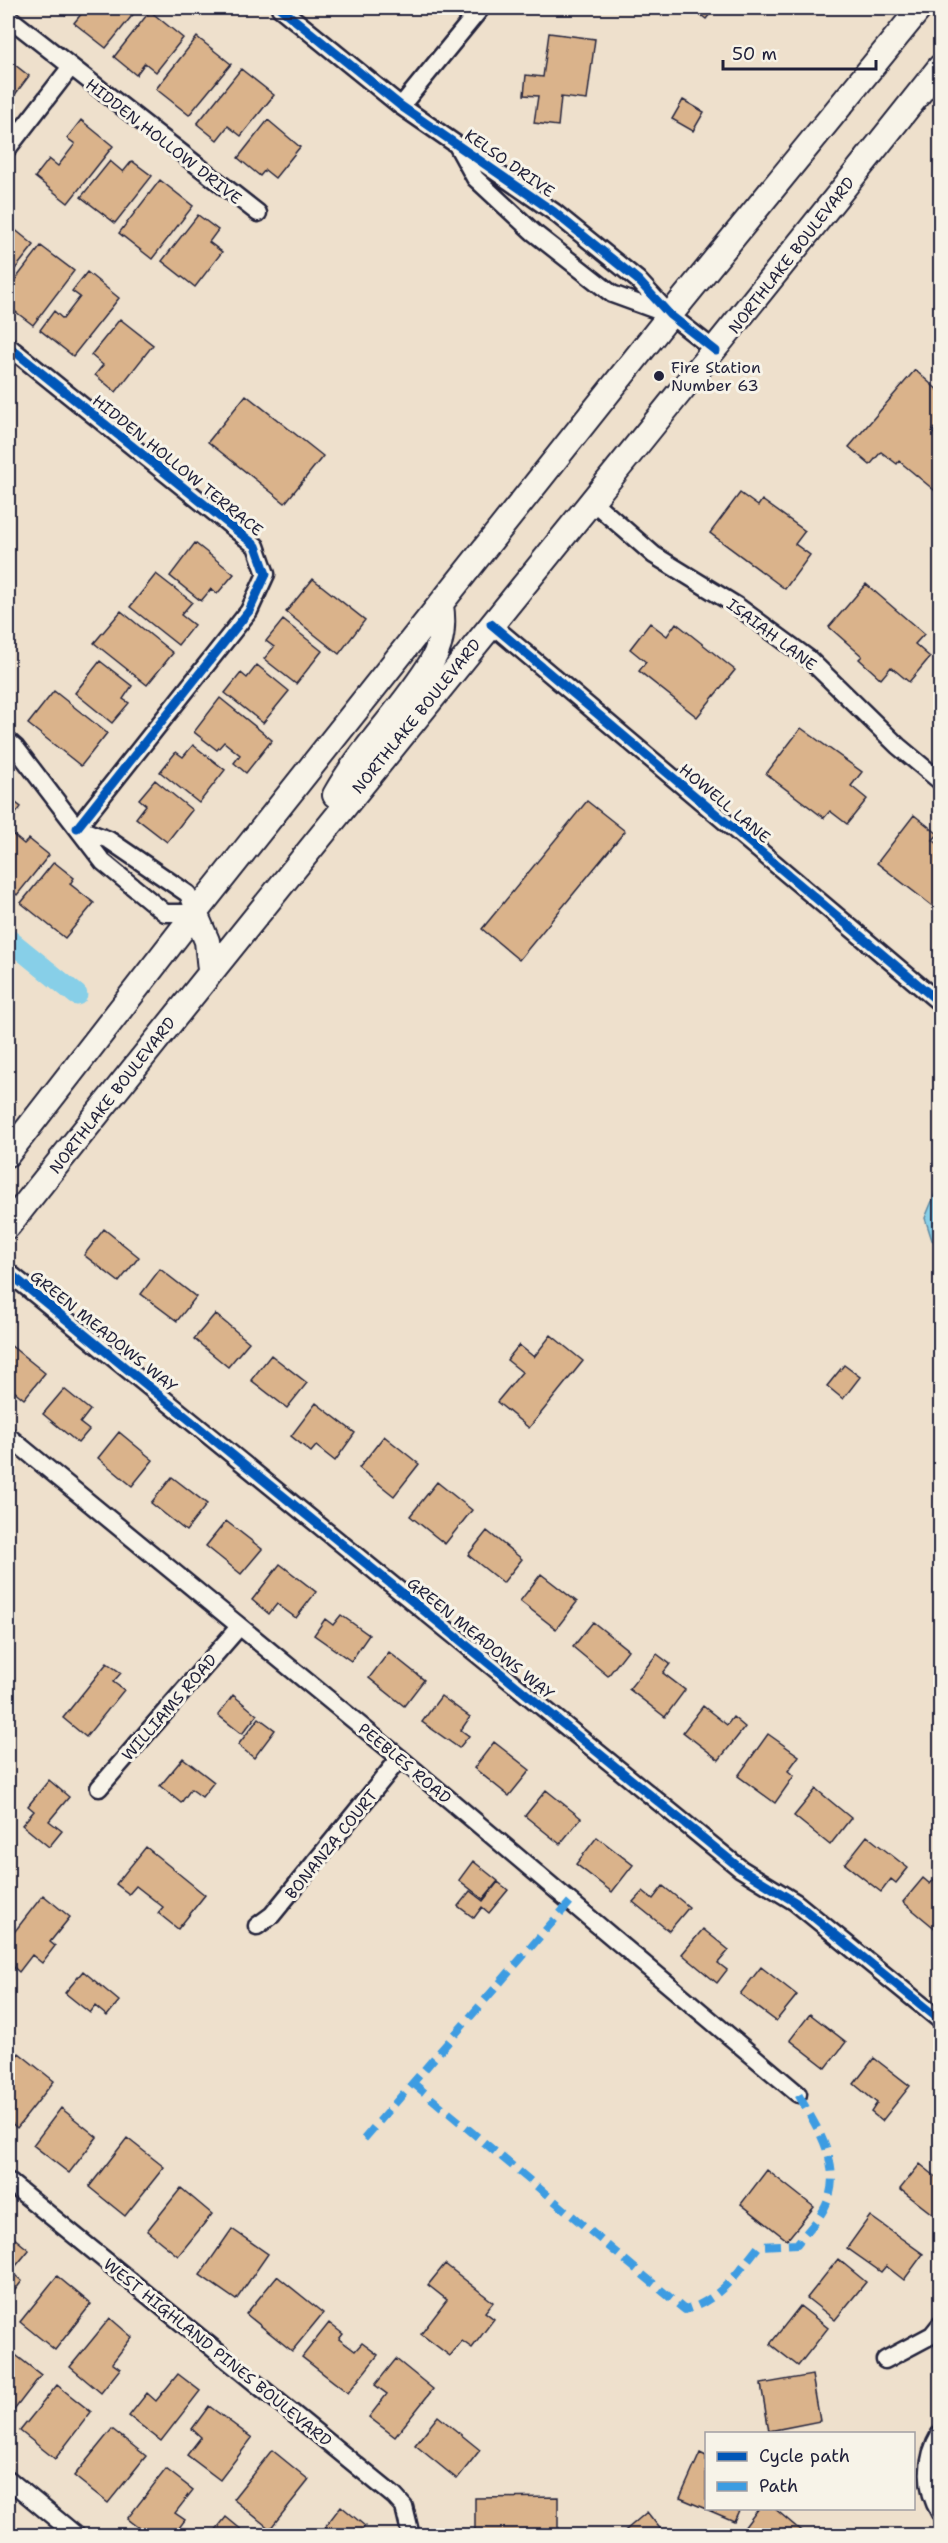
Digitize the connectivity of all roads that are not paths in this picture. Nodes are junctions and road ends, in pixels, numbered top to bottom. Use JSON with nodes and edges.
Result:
{"nodes":[{"id":1,"x":280,"y":8,"type":"edge"},
{"id":2,"x":481,"y":8,"type":"edge"},
{"id":3,"x":920,"y":8,"type":"edge"},
{"id":4,"x":8,"y":17,"type":"edge"},
{"id":5,"x":940,"y":67,"type":"edge"},
{"id":6,"x":70,"y":68,"type":"junction"},
{"id":7,"x":401,"y":106,"type":"junction"},
{"id":8,"x":456,"y":143,"type":"junction"},
{"id":9,"x":8,"y":148,"type":"edge"},
{"id":10,"x":258,"y":213,"type":"dead end"},
{"id":11,"x":670,"y":315,"type":"junction"},
{"id":12,"x":8,"y":346,"type":"edge"},
{"id":13,"x":716,"y":351,"type":"junction"},
{"id":14,"x":592,"y":501,"type":"junction"},
{"id":15,"x":441,"y":605,"type":"junction"},
{"id":16,"x":490,"y":624,"type":"junction"},
{"id":17,"x":8,"y":741,"type":"edge"},
{"id":18,"x":940,"y":782,"type":"edge"},
{"id":19,"x":329,"y":823,"type":"junction"},
{"id":20,"x":77,"y":828,"type":"junction"},
{"id":21,"x":195,"y":913,"type":"junction"},
{"id":22,"x":210,"y":970,"type":"junction"},
{"id":23,"x":940,"y":1004,"type":"edge"},
{"id":24,"x":8,"y":1154,"type":"edge"},
{"id":25,"x":8,"y":1227,"type":"edge"},
{"id":26,"x":8,"y":1272,"type":"edge"},
{"id":27,"x":8,"y":1436,"type":"edge"},
{"id":28,"x":239,"y":1627,"type":"junction"},
{"id":29,"x":400,"y":1758,"type":"junction"},
{"id":30,"x":99,"y":1788,"type":"dead end"},
{"id":31,"x":257,"y":1926,"type":"dead end"},
{"id":32,"x":940,"y":2020,"type":"edge"},
{"id":33,"x":798,"y":2094,"type":"dead end"},
{"id":34,"x":8,"y":2181,"type":"edge"},
{"id":35,"x":940,"y":2325,"type":"edge"},
{"id":36,"x":885,"y":2360,"type":"dead end"},
{"id":37,"x":940,"y":2434,"type":"edge"},
{"id":38,"x":8,"y":2479,"type":"edge"},
{"id":39,"x":940,"y":2513,"type":"edge"},
{"id":40,"x":76,"y":2535,"type":"edge"},
{"id":41,"x":411,"y":2535,"type":"edge"}],
"edges":[{"from":1,"to":7,"type":"street","name":"KELSO DRIVE"},
{"from":2,"to":7,"type":"street"},
{"from":3,"to":11,"type":"main road"},
{"from":4,"to":6,"type":"street","name":"HIDDEN HOLLOW DRIVE"},
{"from":5,"to":13,"type":"main road","name":"NORTHLAKE BOULEVARD"},
{"from":6,"to":9,"type":"street","name":"HIDDEN HOLLOW DRIVE"},
{"from":6,"to":10,"type":"street","name":"HIDDEN HOLLOW DRIVE"},
{"from":7,"to":8,"type":"street","name":"KELSO DRIVE"},
{"from":8,"to":11,"type":"street","name":"KELSO DRIVE"},
{"from":8,"to":11,"type":"street","name":"KELSO DRIVE"},
{"from":11,"to":13,"type":"street","name":"KELSO DRIVE"},
{"from":11,"to":15,"type":"main road"},
{"from":12,"to":20,"type":"street","name":"HIDDEN HOLLOW TERRACE"},
{"from":13,"to":14,"type":"main road","name":"NORTHLAKE BOULEVARD"},
{"from":14,"to":16,"type":"main road","name":"NORTHLAKE BOULEVARD"},
{"from":14,"to":18,"type":"street","name":"ISAIAH LANE"},
{"from":15,"to":19,"type":"main road"},
{"from":15,"to":21,"type":"main road"},
{"from":16,"to":19,"type":"main road","name":"NORTHLAKE BOULEVARD"},
{"from":16,"to":23,"type":"street","name":"HOWELL LANE"},
{"from":17,"to":20,"type":"street"},
{"from":19,"to":22,"type":"main road","name":"NORTHLAKE BOULEVARD"},
{"from":20,"to":21,"type":"street"},
{"from":20,"to":21,"type":"street"},
{"from":21,"to":22,"type":"main road"},
{"from":21,"to":24,"type":"main road"},
{"from":22,"to":25,"type":"main road","name":"NORTHLAKE BOULEVARD"},
{"from":26,"to":32,"type":"street","name":"GREEN MEADOWS WAY"},
{"from":27,"to":28,"type":"street","name":"PEEBLES ROAD"},
{"from":28,"to":29,"type":"street","name":"PEEBLES ROAD"},
{"from":28,"to":30,"type":"street","name":"WILLIAMS ROAD"},
{"from":29,"to":31,"type":"street","name":"BONANZA COURT"},
{"from":29,"to":33,"type":"street","name":"PEEBLES ROAD"},
{"from":34,"to":41,"type":"street","name":"WEST HIGHLAND PINES BOULEVARD"},
{"from":35,"to":36,"type":"street"},
{"from":37,"to":39,"type":"street"},
{"from":38,"to":40,"type":"street"}]}
